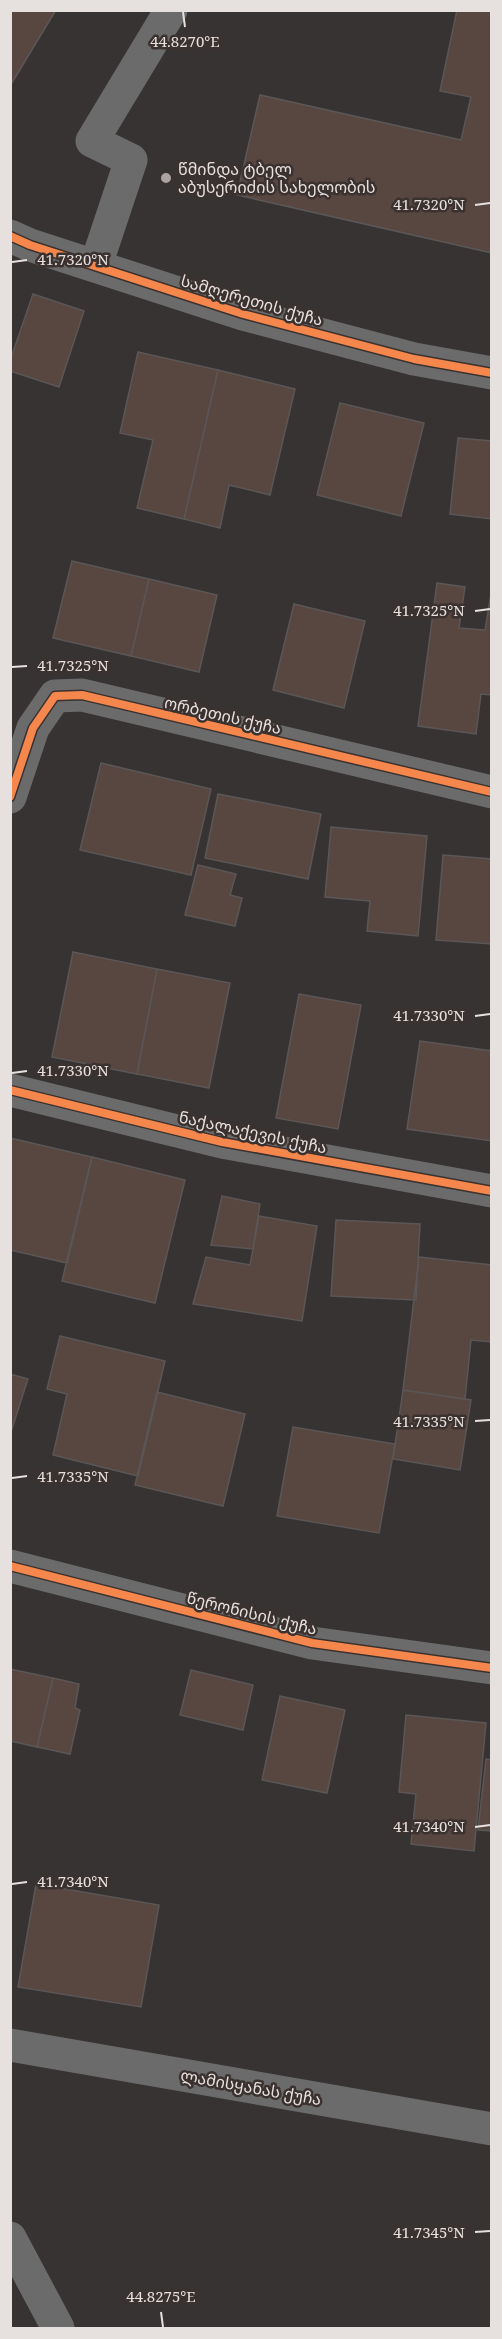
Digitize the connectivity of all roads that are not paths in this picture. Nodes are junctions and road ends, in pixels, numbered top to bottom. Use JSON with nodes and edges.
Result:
{"nodes":[{"id":1,"x":171,"y":10,"type":"edge"},
{"id":2,"x":10,"y":236,"type":"edge"},
{"id":3,"x":96,"y":266,"type":"junction"},
{"id":4,"x":492,"y":373,"type":"edge"},
{"id":5,"x":492,"y":792,"type":"edge"},
{"id":6,"x":10,"y":797,"type":"edge"},
{"id":7,"x":10,"y":1090,"type":"edge"},
{"id":8,"x":492,"y":1191,"type":"edge"},
{"id":9,"x":10,"y":1566,"type":"edge"},
{"id":10,"x":492,"y":1668,"type":"edge"},
{"id":11,"x":10,"y":2045,"type":"edge"},
{"id":12,"x":492,"y":2129,"type":"edge"},
{"id":13,"x":10,"y":2238,"type":"edge"},
{"id":14,"x":58,"y":2328,"type":"edge"}],
"edges":[{"from":1,"to":3,"type":"street"},
{"from":2,"to":3,"type":"street","name":"სამღერეთის ქუჩა"},
{"from":3,"to":4,"type":"street","name":"სამღერეთის ქუჩა"},
{"from":5,"to":6,"type":"street","name":"ორბეთის ქუჩა"},
{"from":7,"to":8,"type":"street","name":"ნაქალაქევის ქუჩა"},
{"from":9,"to":10,"type":"street","name":"წერონისის ქუჩა"},
{"from":11,"to":12,"type":"street","name":"ლამისყანას ქუჩა"},
{"from":13,"to":14,"type":"street"}]}
